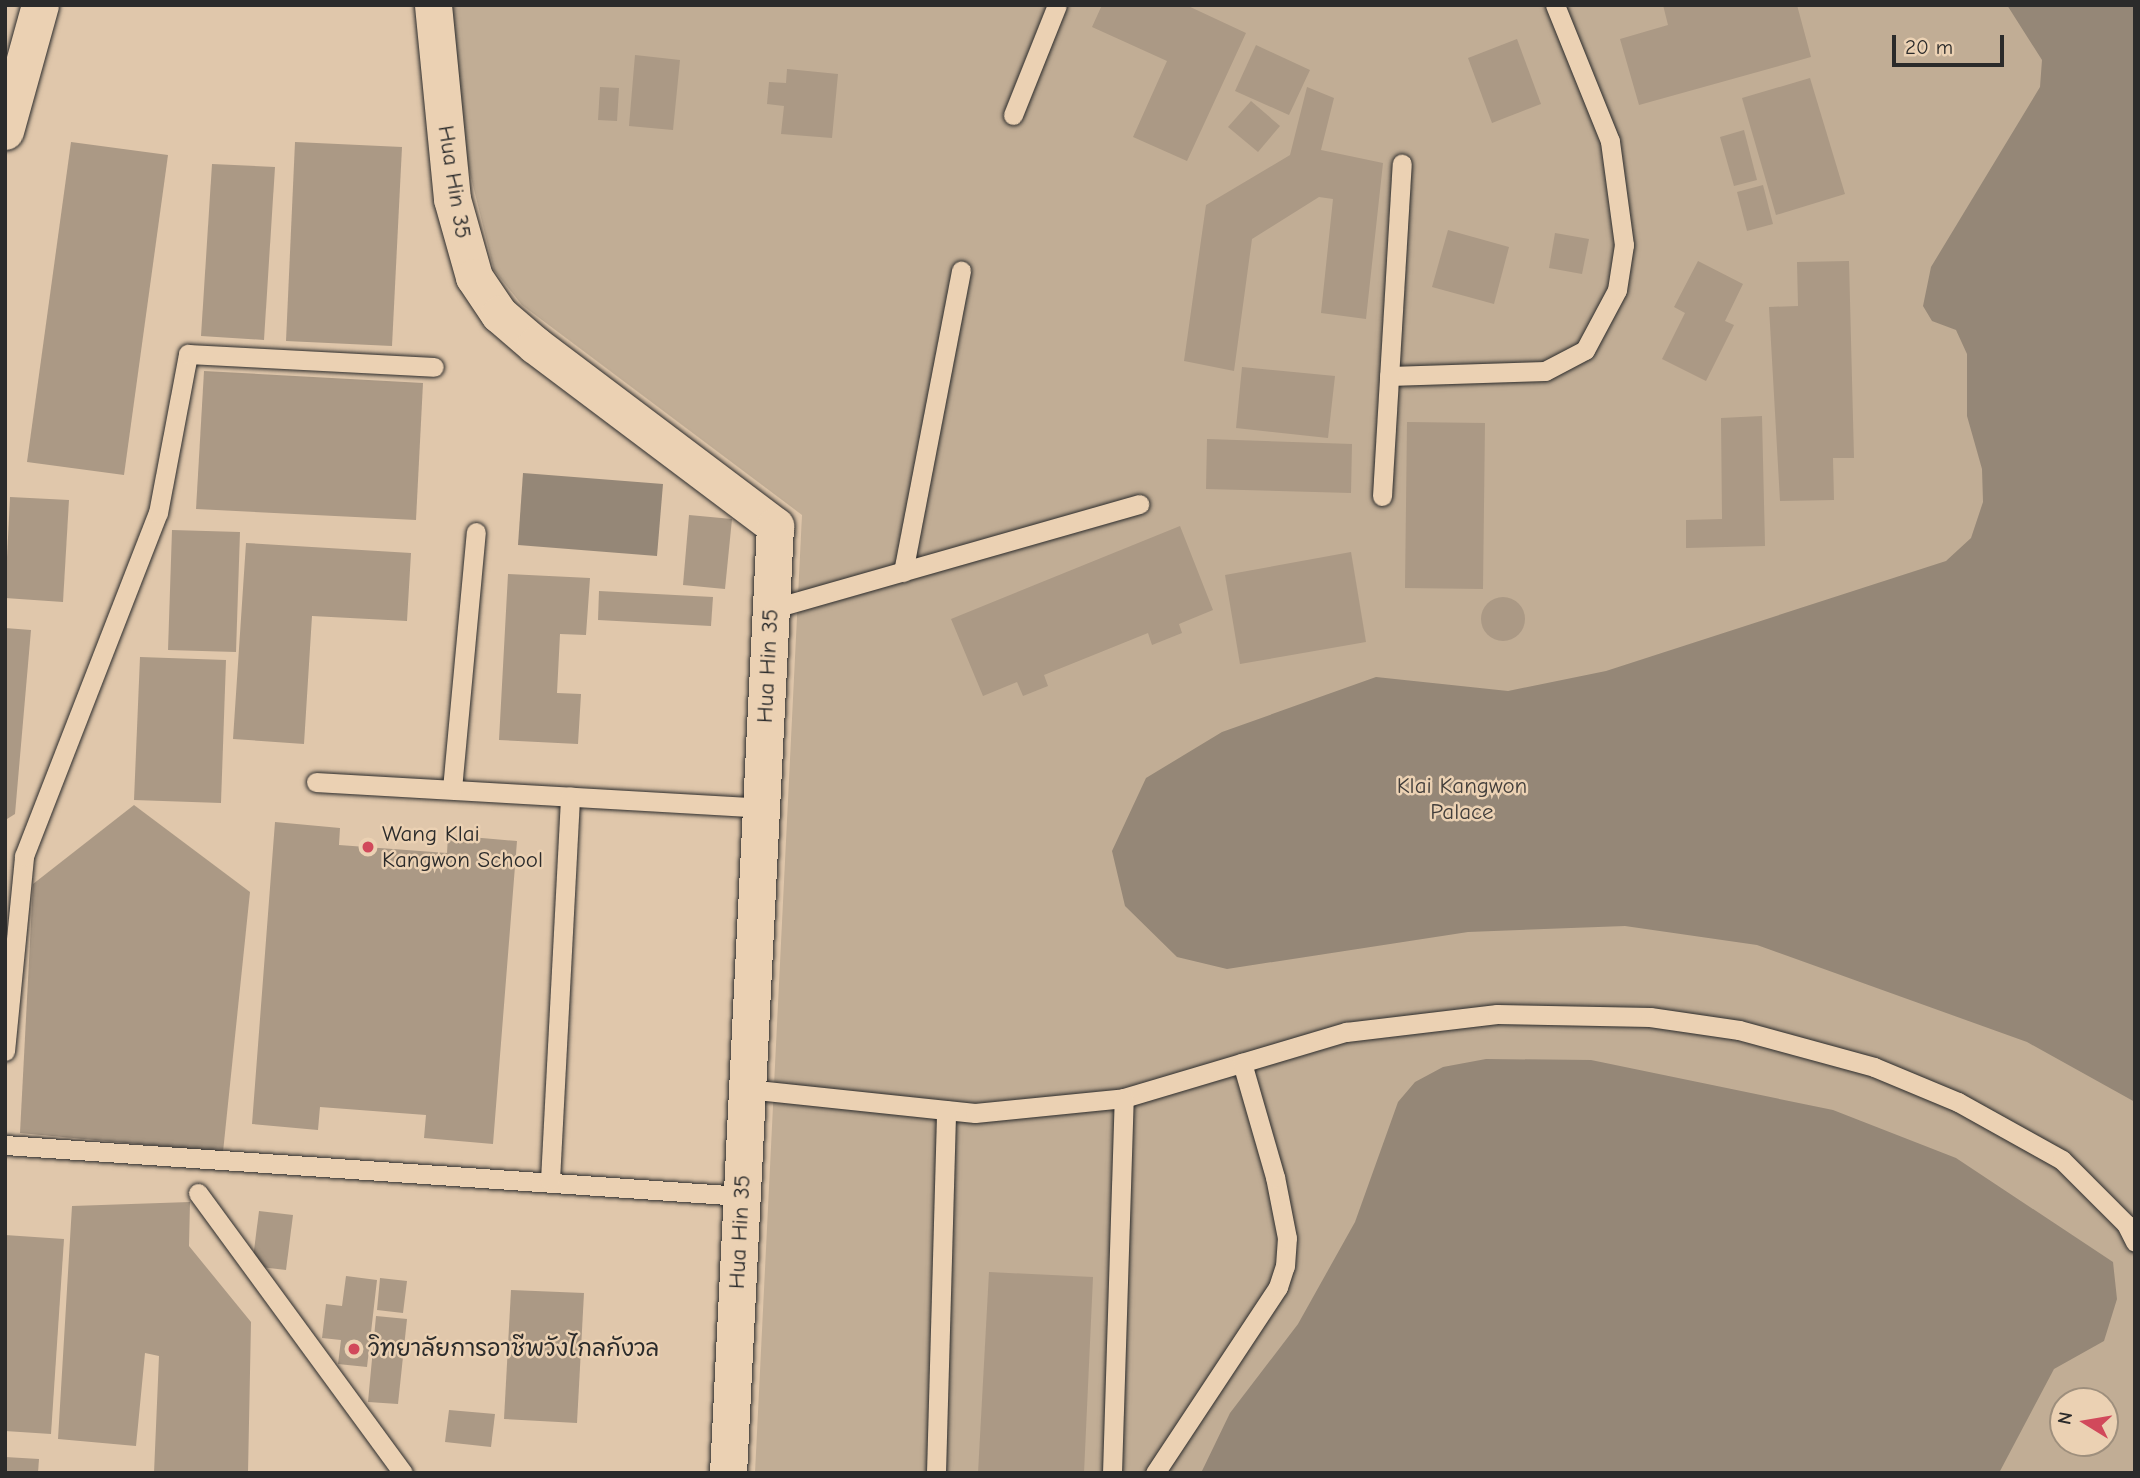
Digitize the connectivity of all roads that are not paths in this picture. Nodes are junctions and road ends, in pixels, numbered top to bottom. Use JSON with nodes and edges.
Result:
{"nodes":[{"id":1,"x":40,"y":5,"type":"edge"},
{"id":2,"x":433,"y":5,"type":"edge"},
{"id":3,"x":1057,"y":5,"type":"edge"},
{"id":4,"x":1555,"y":5,"type":"edge"},
{"id":5,"x":1013,"y":115,"type":"dead end"},
{"id":6,"x":5,"y":131,"type":"edge"},
{"id":7,"x":1402,"y":164,"type":"dead end"},
{"id":8,"x":961,"y":271,"type":"dead end"},
{"id":9,"x":434,"y":367,"type":"dead end"},
{"id":10,"x":1389,"y":376,"type":"junction"},
{"id":11,"x":1382,"y":496,"type":"dead end"},
{"id":12,"x":1139,"y":504,"type":"dead end"},
{"id":13,"x":476,"y":532,"type":"dead end"},
{"id":14,"x":903,"y":572,"type":"junction"},
{"id":15,"x":771,"y":610,"type":"junction"},
{"id":16,"x":316,"y":782,"type":"dead end"},
{"id":17,"x":452,"y":789,"type":"junction"},
{"id":18,"x":570,"y":797,"type":"junction"},
{"id":19,"x":761,"y":808,"type":"junction"},
{"id":20,"x":5,"y":1051,"type":"edge"},
{"id":21,"x":1242,"y":1063,"type":"junction"},
{"id":22,"x":747,"y":1089,"type":"junction"},
{"id":23,"x":1124,"y":1098,"type":"junction"},
{"id":24,"x":946,"y":1110,"type":"junction"},
{"id":25,"x":5,"y":1145,"type":"edge"},
{"id":26,"x":550,"y":1180,"type":"junction"},
{"id":27,"x":198,"y":1193,"type":"dead end"},
{"id":28,"x":742,"y":1196,"type":"junction"},
{"id":29,"x":2135,"y":1242,"type":"edge"},
{"id":30,"x":403,"y":1473,"type":"edge"},
{"id":31,"x":728,"y":1473,"type":"edge"},
{"id":32,"x":936,"y":1473,"type":"edge"},
{"id":33,"x":1112,"y":1473,"type":"edge"},
{"id":34,"x":1155,"y":1473,"type":"edge"}],
"edges":[{"from":1,"to":6,"type":"street"},
{"from":2,"to":15,"type":"street","name":"Hua Hin 35"},
{"from":3,"to":5,"type":"lane"},
{"from":4,"to":10,"type":"lane"},
{"from":7,"to":10,"type":"lane"},
{"from":8,"to":14,"type":"lane"},
{"from":9,"to":20,"type":"lane"},
{"from":10,"to":11,"type":"lane"},
{"from":12,"to":14,"type":"lane"},
{"from":13,"to":17,"type":"lane"},
{"from":14,"to":15,"type":"lane"},
{"from":15,"to":19,"type":"street","name":"Hua Hin 35"},
{"from":16,"to":17,"type":"lane"},
{"from":17,"to":18,"type":"lane"},
{"from":18,"to":19,"type":"lane"},
{"from":18,"to":26,"type":"lane"},
{"from":19,"to":22,"type":"street","name":"Hua Hin 35"},
{"from":21,"to":23,"type":"lane"},
{"from":21,"to":29,"type":"lane"},
{"from":21,"to":34,"type":"lane"},
{"from":22,"to":24,"type":"lane"},
{"from":22,"to":28,"type":"street","name":"Hua Hin 35"},
{"from":23,"to":24,"type":"lane"},
{"from":23,"to":33,"type":"lane"},
{"from":24,"to":32,"type":"lane"},
{"from":25,"to":26,"type":"lane"},
{"from":26,"to":28,"type":"lane"},
{"from":27,"to":30,"type":"lane"},
{"from":28,"to":31,"type":"street","name":"Hua Hin 35"}]}
